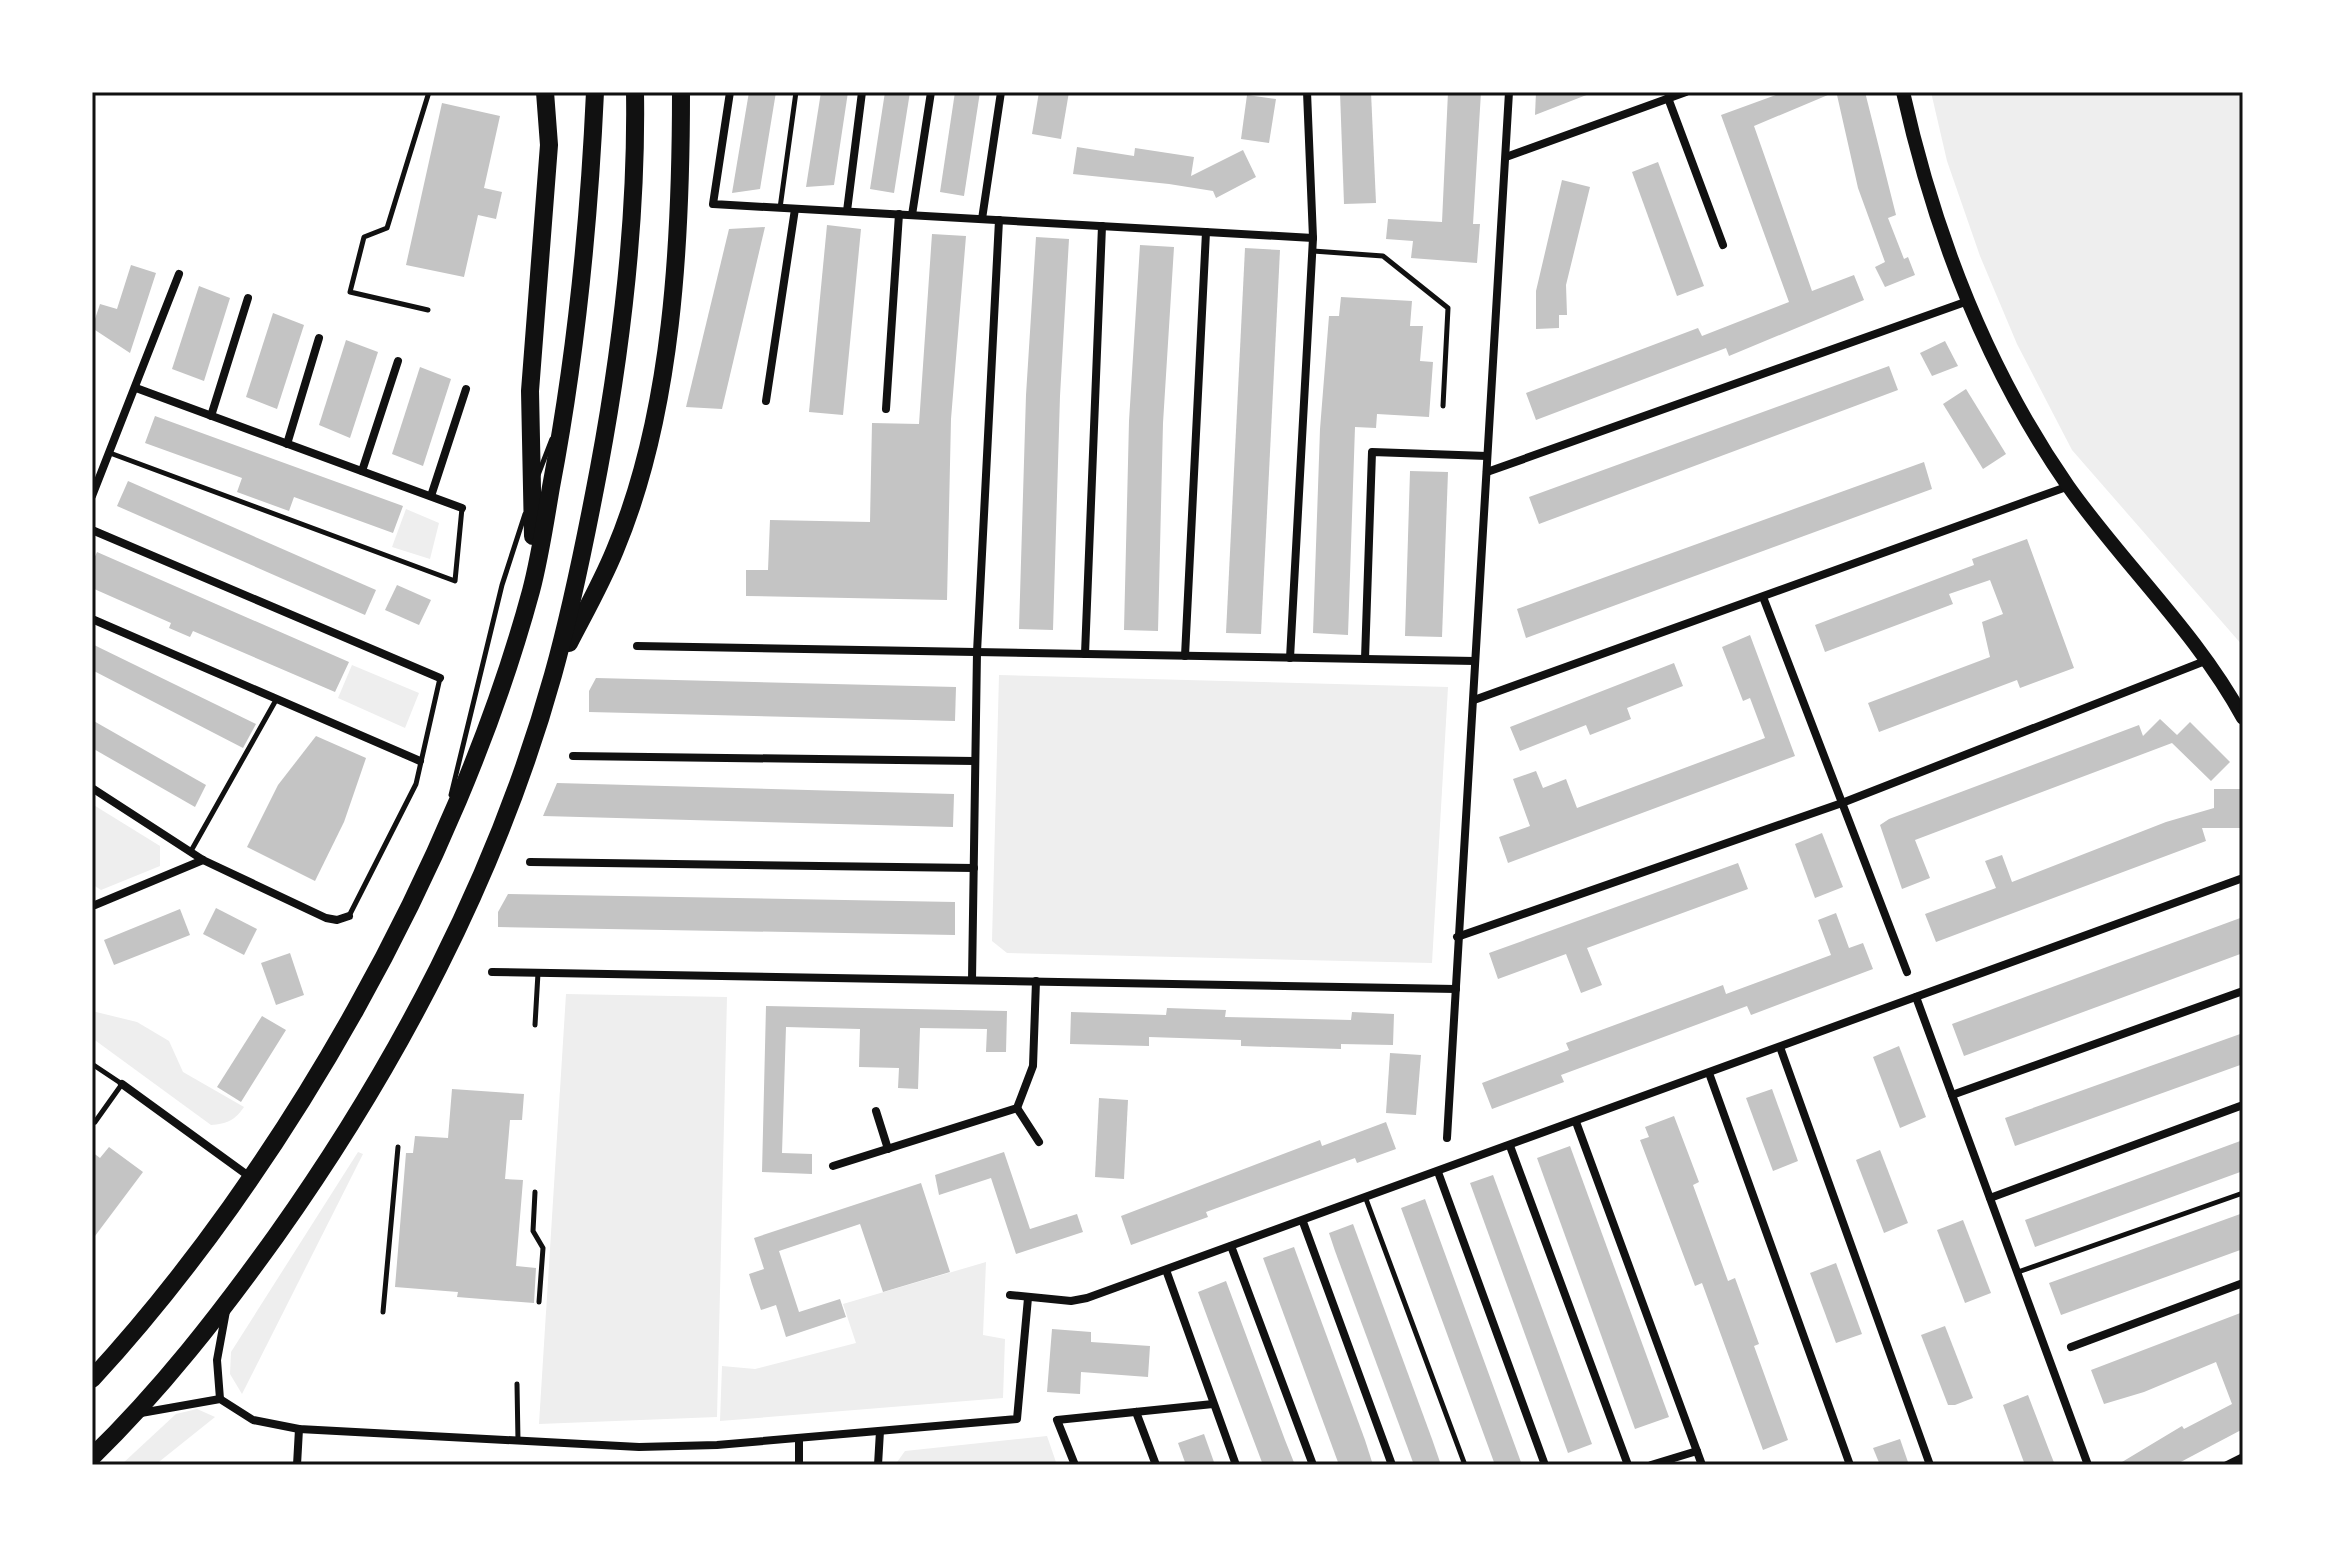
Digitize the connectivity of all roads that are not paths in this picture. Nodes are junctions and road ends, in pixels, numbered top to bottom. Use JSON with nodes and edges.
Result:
{"nodes":[{"id":1,"x":429,"y":92,"type":"edge"},
{"id":2,"x":545,"y":92,"type":"edge"},
{"id":3,"x":595,"y":92,"type":"edge"},
{"id":4,"x":635,"y":92,"type":"edge"},
{"id":5,"x":681,"y":92,"type":"edge"},
{"id":6,"x":730,"y":92,"type":"edge"},
{"id":7,"x":796,"y":92,"type":"edge"},
{"id":8,"x":862,"y":92,"type":"edge"},
{"id":9,"x":931,"y":92,"type":"edge"},
{"id":10,"x":1001,"y":92,"type":"edge"},
{"id":11,"x":1307,"y":92,"type":"edge"},
{"id":12,"x":1509,"y":92,"type":"edge"},
{"id":13,"x":1686,"y":92,"type":"edge"},
{"id":14,"x":1903,"y":92,"type":"edge"},
{"id":15,"x":1668,"y":98,"type":"junction"},
{"id":16,"x":1506,"y":157,"type":"junction"},
{"id":17,"x":780,"y":208,"type":"junction"},
{"id":18,"x":795,"y":209,"type":"junction"},
{"id":19,"x":847,"y":211,"type":"junction"},
{"id":20,"x":899,"y":214,"type":"junction"},
{"id":21,"x":912,"y":215,"type":"junction"},
{"id":22,"x":982,"y":219,"type":"junction"},
{"id":23,"x":999,"y":220,"type":"junction"},
{"id":24,"x":1102,"y":226,"type":"junction"},
{"id":25,"x":1206,"y":232,"type":"junction"},
{"id":26,"x":1313,"y":238,"type":"junction"},
{"id":27,"x":1723,"y":245,"type":"dead end"},
{"id":28,"x":1312,"y":251,"type":"junction"},
{"id":29,"x":179,"y":274,"type":"dead end"},
{"id":30,"x":248,"y":298,"type":"dead end"},
{"id":31,"x":1968,"y":301,"type":"junction"},
{"id":32,"x":428,"y":310,"type":"dead end"},
{"id":33,"x":319,"y":338,"type":"dead end"},
{"id":34,"x":398,"y":361,"type":"dead end"},
{"id":35,"x":136,"y":388,"type":"junction"},
{"id":36,"x":466,"y":389,"type":"dead end"},
{"id":37,"x":569,"y":395,"type":"junction"},
{"id":38,"x":766,"y":401,"type":"dead end"},
{"id":39,"x":1443,"y":406,"type":"dead end"},
{"id":40,"x":886,"y":409,"type":"dead end"},
{"id":41,"x":211,"y":416,"type":"junction"},
{"id":42,"x":287,"y":444,"type":"junction"},
{"id":43,"x":110,"y":453,"type":"junction"},
{"id":44,"x":1487,"y":456,"type":"junction"},
{"id":45,"x":362,"y":471,"type":"junction"},
{"id":46,"x":1487,"y":472,"type":"junction"},
{"id":47,"x":2069,"y":486,"type":"junction"},
{"id":48,"x":533,"y":488,"type":"junction"},
{"id":49,"x":92,"y":496,"type":"edge"},
{"id":50,"x":431,"y":496,"type":"junction"},
{"id":51,"x":462,"y":508,"type":"joint"},
{"id":52,"x":92,"y":530,"type":"edge"},
{"id":53,"x":534,"y":578,"type":"junction"},
{"id":54,"x":1763,"y":597,"type":"junction"},
{"id":55,"x":92,"y":619,"type":"edge"},
{"id":56,"x":637,"y":646,"type":"dead end"},
{"id":57,"x":977,"y":652,"type":"junction"},
{"id":58,"x":1085,"y":654,"type":"junction"},
{"id":59,"x":1185,"y":656,"type":"junction"},
{"id":60,"x":1290,"y":658,"type":"junction"},
{"id":61,"x":1365,"y":659,"type":"junction"},
{"id":62,"x":1475,"y":661,"type":"junction"},
{"id":63,"x":2205,"y":661,"type":"junction"},
{"id":64,"x":553,"y":677,"type":"junction"},
{"id":65,"x":440,"y":678,"type":"joint"},
{"id":66,"x":276,"y":700,"type":"junction"},
{"id":67,"x":1474,"y":700,"type":"junction"},
{"id":68,"x":2242,"y":713,"type":"edge"},
{"id":69,"x":573,"y":756,"type":"dead end"},
{"id":70,"x":420,"y":761,"type":"junction"},
{"id":71,"x":975,"y":761,"type":"junction"},
{"id":72,"x":92,"y":788,"type":"edge"},
{"id":73,"x":1842,"y":803,"type":"junction"},
{"id":74,"x":442,"y":835,"type":"junction"},
{"id":75,"x":190,"y":852,"type":"junction"},
{"id":76,"x":203,"y":860,"type":"junction"},
{"id":77,"x":530,"y":862,"type":"dead end"},
{"id":78,"x":974,"y":868,"type":"junction"},
{"id":79,"x":2243,"y":878,"type":"edge"},
{"id":80,"x":92,"y":904,"type":"edge"},
{"id":81,"x":349,"y":916,"type":"joint"},
{"id":82,"x":1457,"y":937,"type":"junction"},
{"id":83,"x":492,"y":972,"type":"dead end"},
{"id":84,"x":1907,"y":972,"type":"dead end"},
{"id":85,"x":538,"y":973,"type":"junction"},
{"id":86,"x":972,"y":980,"type":"junction"},
{"id":87,"x":1036,"y":981,"type":"junction"},
{"id":88,"x":1456,"y":989,"type":"junction"},
{"id":89,"x":2243,"y":991,"type":"edge"},
{"id":90,"x":1916,"y":997,"type":"junction"},
{"id":91,"x":535,"y":1025,"type":"dead end"},
{"id":92,"x":1780,"y":1047,"type":"junction"},
{"id":93,"x":92,"y":1064,"type":"edge"},
{"id":94,"x":1709,"y":1073,"type":"junction"},
{"id":95,"x":122,"y":1084,"type":"junction"},
{"id":96,"x":1952,"y":1095,"type":"junction"},
{"id":97,"x":2243,"y":1105,"type":"edge"},
{"id":98,"x":1017,"y":1108,"type":"junction"},
{"id":99,"x":876,"y":1111,"type":"dead end"},
{"id":100,"x":95,"y":1122,"type":"dead end"},
{"id":101,"x":1576,"y":1122,"type":"junction"},
{"id":102,"x":1447,"y":1138,"type":"dead end"},
{"id":103,"x":1039,"y":1142,"type":"dead end"},
{"id":104,"x":1510,"y":1146,"type":"junction"},
{"id":105,"x":398,"y":1147,"type":"dead end"},
{"id":106,"x":888,"y":1149,"type":"junction"},
{"id":107,"x":833,"y":1166,"type":"dead end"},
{"id":108,"x":1438,"y":1172,"type":"junction"},
{"id":109,"x":250,"y":1177,"type":"junction"},
{"id":110,"x":535,"y":1192,"type":"dead end"},
{"id":111,"x":2243,"y":1193,"type":"edge"},
{"id":112,"x":1990,"y":1198,"type":"junction"},
{"id":113,"x":1366,"y":1199,"type":"junction"},
{"id":114,"x":1303,"y":1222,"type":"junction"},
{"id":115,"x":1231,"y":1246,"type":"junction"},
{"id":116,"x":1166,"y":1270,"type":"junction"},
{"id":117,"x":2017,"y":1272,"type":"junction"},
{"id":118,"x":2243,"y":1283,"type":"edge"},
{"id":119,"x":1010,"y":1295,"type":"dead end"},
{"id":120,"x":1028,"y":1298,"type":"junction"},
{"id":121,"x":539,"y":1302,"type":"dead end"},
{"id":122,"x":228,"y":1303,"type":"junction"},
{"id":123,"x":383,"y":1312,"type":"dead end"},
{"id":124,"x":2071,"y":1347,"type":"dead end"},
{"id":125,"x":92,"y":1379,"type":"edge"},
{"id":126,"x":517,"y":1384,"type":"dead end"},
{"id":127,"x":220,"y":1399,"type":"junction"},
{"id":128,"x":1213,"y":1404,"type":"junction"},
{"id":129,"x":1136,"y":1412,"type":"junction"},
{"id":130,"x":136,"y":1414,"type":"junction"},
{"id":131,"x":299,"y":1429,"type":"junction"},
{"id":132,"x":880,"y":1431,"type":"junction"},
{"id":133,"x":799,"y":1438,"type":"junction"},
{"id":134,"x":518,"y":1442,"type":"junction"},
{"id":135,"x":1697,"y":1451,"type":"junction"},
{"id":136,"x":92,"y":1457,"type":"edge"},
{"id":137,"x":2243,"y":1457,"type":"edge"},
{"id":138,"x":297,"y":1465,"type":"edge"},
{"id":139,"x":799,"y":1465,"type":"edge"},
{"id":140,"x":878,"y":1465,"type":"edge"},
{"id":141,"x":1075,"y":1465,"type":"edge"},
{"id":142,"x":1156,"y":1465,"type":"edge"},
{"id":143,"x":1236,"y":1465,"type":"edge"},
{"id":144,"x":1313,"y":1465,"type":"edge"},
{"id":145,"x":1392,"y":1465,"type":"edge"},
{"id":146,"x":1465,"y":1465,"type":"edge"},
{"id":147,"x":1545,"y":1465,"type":"edge"},
{"id":148,"x":1628,"y":1465,"type":"edge"},
{"id":149,"x":1651,"y":1465,"type":"edge"},
{"id":150,"x":1702,"y":1465,"type":"edge"},
{"id":151,"x":1850,"y":1465,"type":"edge"},
{"id":152,"x":1930,"y":1465,"type":"edge"},
{"id":153,"x":2088,"y":1465,"type":"edge"},
{"id":154,"x":2227,"y":1465,"type":"edge"}],
"edges":[{"from":1,"to":32,"type":"lane"},
{"from":2,"to":48,"type":"highway"},
{"from":3,"to":37,"type":"highway"},
{"from":4,"to":64,"type":"highway"},
{"from":5,"to":64,"type":"highway"},
{"from":6,"to":17,"type":"street"},
{"from":7,"to":17,"type":"lane"},
{"from":8,"to":19,"type":"street"},
{"from":9,"to":21,"type":"street"},
{"from":10,"to":22,"type":"street"},
{"from":11,"to":26,"type":"street"},
{"from":12,"to":16,"type":"street"},
{"from":13,"to":15,"type":"street"},
{"from":14,"to":31,"type":"street"},
{"from":15,"to":16,"type":"street"},
{"from":15,"to":27,"type":"street"},
{"from":16,"to":44,"type":"street"},
{"from":17,"to":18,"type":"street"},
{"from":18,"to":19,"type":"street"},
{"from":18,"to":38,"type":"street"},
{"from":19,"to":20,"type":"street"},
{"from":20,"to":21,"type":"street"},
{"from":20,"to":40,"type":"street"},
{"from":21,"to":22,"type":"street"},
{"from":22,"to":23,"type":"street"},
{"from":23,"to":24,"type":"street"},
{"from":23,"to":57,"type":"street"},
{"from":24,"to":25,"type":"street"},
{"from":24,"to":58,"type":"street"},
{"from":25,"to":26,"type":"street"},
{"from":25,"to":59,"type":"street"},
{"from":26,"to":28,"type":"street"},
{"from":28,"to":39,"type":"lane"},
{"from":28,"to":60,"type":"street"},
{"from":29,"to":35,"type":"street"},
{"from":30,"to":41,"type":"street"},
{"from":31,"to":46,"type":"street"},
{"from":31,"to":47,"type":"street"},
{"from":33,"to":42,"type":"street"},
{"from":34,"to":45,"type":"street"},
{"from":35,"to":41,"type":"street"},
{"from":35,"to":43,"type":"street"},
{"from":36,"to":50,"type":"street"},
{"from":37,"to":48,"type":"lane"},
{"from":37,"to":53,"type":"highway"},
{"from":41,"to":42,"type":"street"},
{"from":42,"to":45,"type":"street"},
{"from":43,"to":49,"type":"street"},
{"from":43,"to":51,"type":"lane"},
{"from":44,"to":46,"type":"street"},
{"from":44,"to":61,"type":"street"},
{"from":45,"to":50,"type":"street"},
{"from":46,"to":62,"type":"street"},
{"from":47,"to":54,"type":"street"},
{"from":47,"to":63,"type":"street"},
{"from":48,"to":53,"type":"highway"},
{"from":48,"to":74,"type":"lane"},
{"from":50,"to":51,"type":"street"},
{"from":52,"to":65,"type":"street"},
{"from":53,"to":74,"type":"highway"},
{"from":54,"to":67,"type":"street"},
{"from":54,"to":73,"type":"street"},
{"from":55,"to":66,"type":"street"},
{"from":56,"to":57,"type":"street"},
{"from":57,"to":58,"type":"street"},
{"from":57,"to":71,"type":"street"},
{"from":58,"to":59,"type":"street"},
{"from":59,"to":60,"type":"street"},
{"from":60,"to":61,"type":"street"},
{"from":61,"to":62,"type":"street"},
{"from":62,"to":67,"type":"street"},
{"from":63,"to":68,"type":"street"},
{"from":63,"to":73,"type":"street"},
{"from":64,"to":122,"type":"highway"},
{"from":65,"to":70,"type":"lane"},
{"from":66,"to":70,"type":"street"},
{"from":66,"to":75,"type":"lane"},
{"from":67,"to":82,"type":"street"},
{"from":69,"to":71,"type":"street"},
{"from":70,"to":81,"type":"lane"},
{"from":71,"to":78,"type":"street"},
{"from":72,"to":75,"type":"street"},
{"from":73,"to":82,"type":"street"},
{"from":73,"to":84,"type":"street"},
{"from":74,"to":109,"type":"highway"},
{"from":75,"to":76,"type":"street"},
{"from":76,"to":80,"type":"street"},
{"from":76,"to":81,"type":"street"},
{"from":77,"to":78,"type":"street"},
{"from":78,"to":86,"type":"street"},
{"from":79,"to":90,"type":"street"},
{"from":82,"to":88,"type":"street"},
{"from":83,"to":85,"type":"street"},
{"from":85,"to":86,"type":"street"},
{"from":85,"to":91,"type":"lane"},
{"from":86,"to":87,"type":"street"},
{"from":87,"to":88,"type":"street"},
{"from":87,"to":98,"type":"street"},
{"from":88,"to":102,"type":"street"},
{"from":89,"to":96,"type":"street"},
{"from":90,"to":92,"type":"street"},
{"from":90,"to":96,"type":"street"},
{"from":92,"to":94,"type":"street"},
{"from":92,"to":152,"type":"street"},
{"from":93,"to":95,"type":"lane"},
{"from":94,"to":101,"type":"street"},
{"from":94,"to":151,"type":"street"},
{"from":95,"to":100,"type":"lane"},
{"from":95,"to":109,"type":"street"},
{"from":96,"to":112,"type":"street"},
{"from":97,"to":112,"type":"street"},
{"from":98,"to":103,"type":"street"},
{"from":98,"to":106,"type":"street"},
{"from":99,"to":106,"type":"street"},
{"from":101,"to":104,"type":"street"},
{"from":101,"to":135,"type":"street"},
{"from":104,"to":108,"type":"street"},
{"from":104,"to":148,"type":"street"},
{"from":105,"to":123,"type":"lane"},
{"from":106,"to":107,"type":"street"},
{"from":108,"to":113,"type":"street"},
{"from":108,"to":147,"type":"street"},
{"from":109,"to":125,"type":"highway"},
{"from":110,"to":121,"type":"lane"},
{"from":111,"to":117,"type":"lane"},
{"from":112,"to":117,"type":"street"},
{"from":113,"to":114,"type":"street"},
{"from":113,"to":146,"type":"lane"},
{"from":114,"to":115,"type":"street"},
{"from":114,"to":145,"type":"street"},
{"from":115,"to":116,"type":"street"},
{"from":115,"to":144,"type":"street"},
{"from":116,"to":120,"type":"street"},
{"from":116,"to":128,"type":"street"},
{"from":117,"to":153,"type":"street"},
{"from":118,"to":124,"type":"street"},
{"from":119,"to":120,"type":"street"},
{"from":120,"to":132,"type":"street"},
{"from":122,"to":127,"type":"street"},
{"from":122,"to":130,"type":"highway"},
{"from":126,"to":134,"type":"lane"},
{"from":127,"to":130,"type":"street"},
{"from":127,"to":131,"type":"street"},
{"from":128,"to":129,"type":"street"},
{"from":128,"to":143,"type":"street"},
{"from":129,"to":141,"type":"street"},
{"from":129,"to":142,"type":"street"},
{"from":130,"to":136,"type":"highway"},
{"from":131,"to":134,"type":"street"},
{"from":131,"to":138,"type":"street"},
{"from":132,"to":133,"type":"street"},
{"from":132,"to":140,"type":"street"},
{"from":133,"to":134,"type":"street"},
{"from":133,"to":139,"type":"street"},
{"from":135,"to":149,"type":"street"},
{"from":135,"to":150,"type":"street"},
{"from":137,"to":154,"type":"street"}]}
